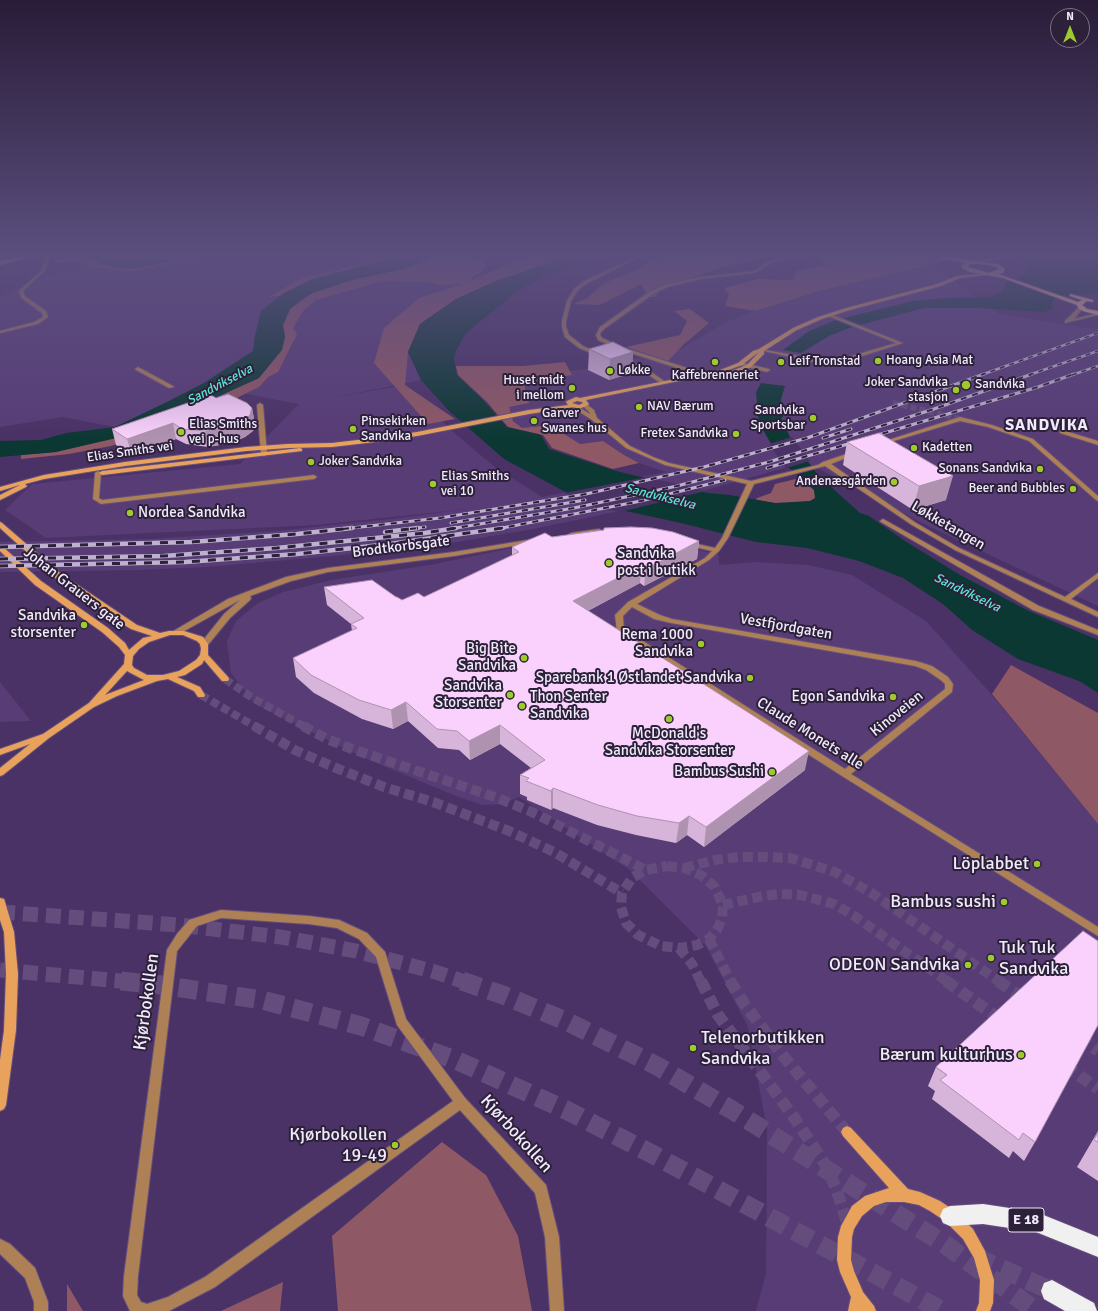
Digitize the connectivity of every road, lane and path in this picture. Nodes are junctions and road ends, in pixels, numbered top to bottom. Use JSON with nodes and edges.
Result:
{"nodes":[{"id":1,"x":46,"y":317,"type":"edge"},
{"id":2,"x":565,"y":317,"type":"edge"},
{"id":3,"x":617,"y":317,"type":"edge"},
{"id":4,"x":824,"y":317,"type":"edge"},
{"id":5,"x":837,"y":317,"type":"edge"},
{"id":6,"x":1073,"y":317,"type":"edge"},
{"id":7,"x":1084,"y":317,"type":"edge"},
{"id":8,"x":0,"y":332,"type":"edge"},
{"id":9,"x":761,"y":350,"type":"junction"},
{"id":10,"x":602,"y":355,"type":"edge"},
{"id":11,"x":615,"y":359,"type":"edge"},
{"id":12,"x":740,"y":364,"type":"junction"},
{"id":13,"x":749,"y":366,"type":"junction"},
{"id":14,"x":138,"y":369,"type":"dead end"},
{"id":15,"x":767,"y":370,"type":"dead end"},
{"id":16,"x":704,"y":375,"type":"junction"},
{"id":17,"x":687,"y":381,"type":"junction"},
{"id":18,"x":664,"y":383,"type":"junction"},
{"id":19,"x":169,"y":387,"type":"dead end"},
{"id":20,"x":580,"y":400,"type":"junction"},
{"id":21,"x":585,"y":404,"type":"junction"},
{"id":22,"x":260,"y":405,"type":"dead end"},
{"id":23,"x":572,"y":405,"type":"junction"},
{"id":24,"x":594,"y":419,"type":"junction"},
{"id":25,"x":1062,"y":432,"type":"dead end"},
{"id":26,"x":1098,"y":443,"type":"edge"},
{"id":27,"x":879,"y":444,"type":"edge"},
{"id":28,"x":264,"y":451,"type":"junction"},
{"id":29,"x":858,"y":451,"type":"edge"},
{"id":30,"x":822,"y":464,"type":"junction"},
{"id":31,"x":98,"y":473,"type":"junction"},
{"id":32,"x":314,"y":476,"type":"dead end"},
{"id":33,"x":751,"y":483,"type":"junction"},
{"id":34,"x":0,"y":489,"type":"edge"},
{"id":35,"x":0,"y":498,"type":"edge"},
{"id":36,"x":1098,"y":499,"type":"edge"},
{"id":37,"x":883,"y":521,"type":"dead end"},
{"id":38,"x":0,"y":524,"type":"edge"},
{"id":39,"x":610,"y":532,"type":"edge"},
{"id":40,"x":566,"y":535,"type":"edge"},
{"id":41,"x":538,"y":540,"type":"edge"},
{"id":42,"x":683,"y":543,"type":"edge"},
{"id":43,"x":0,"y":548,"type":"edge"},
{"id":44,"x":717,"y":550,"type":"junction"},
{"id":45,"x":1098,"y":575,"type":"edge"},
{"id":46,"x":250,"y":595,"type":"junction"},
{"id":47,"x":1064,"y":600,"type":"junction"},
{"id":48,"x":631,"y":604,"type":"junction"},
{"id":49,"x":1098,"y":615,"type":"edge"},
{"id":50,"x":174,"y":633,"type":"junction"},
{"id":51,"x":1098,"y":633,"type":"edge"},
{"id":52,"x":158,"y":635,"type":"junction"},
{"id":53,"x":204,"y":644,"type":"junction"},
{"id":54,"x":129,"y":655,"type":"junction"},
{"id":55,"x":204,"y":655,"type":"junction"},
{"id":56,"x":128,"y":665,"type":"junction"},
{"id":57,"x":938,"y":672,"type":"joint"},
{"id":58,"x":170,"y":677,"type":"junction"},
{"id":59,"x":157,"y":678,"type":"junction"},
{"id":60,"x":225,"y":679,"type":"tunnel mouth"},
{"id":61,"x":201,"y":695,"type":"tunnel mouth"},
{"id":62,"x":91,"y":705,"type":"junction"},
{"id":63,"x":46,"y":736,"type":"junction"},
{"id":64,"x":0,"y":752,"type":"edge"},
{"id":65,"x":0,"y":773,"type":"edge"},
{"id":66,"x":845,"y":774,"type":"junction"},
{"id":67,"x":0,"y":902,"type":"edge"},
{"id":68,"x":1098,"y":932,"type":"edge"},
{"id":69,"x":461,"y":1102,"type":"junction"},
{"id":70,"x":0,"y":1105,"type":"edge"},
{"id":71,"x":847,"y":1132,"type":"tunnel mouth"},
{"id":72,"x":904,"y":1195,"type":"junction"},
{"id":73,"x":950,"y":1216,"type":"junction"},
{"id":74,"x":0,"y":1246,"type":"edge"},
{"id":75,"x":1098,"y":1247,"type":"edge"},
{"id":76,"x":1052,"y":1291,"type":"tunnel mouth"},
{"id":77,"x":858,"y":1297,"type":"junction"},
{"id":78,"x":41,"y":1311,"type":"edge"},
{"id":79,"x":145,"y":1311,"type":"edge"},
{"id":80,"x":148,"y":1311,"type":"edge"},
{"id":81,"x":558,"y":1311,"type":"edge"},
{"id":82,"x":855,"y":1311,"type":"edge"},
{"id":83,"x":869,"y":1311,"type":"edge"},
{"id":84,"x":983,"y":1311,"type":"edge"},
{"id":85,"x":1086,"y":1311,"type":"edge"}],
"edges":[{"from":1,"to":8,"type":"street"},
{"from":2,"to":10,"type":"street"},
{"from":3,"to":16,"type":"street"},
{"from":4,"to":9,"type":"main road"},
{"from":5,"to":9,"type":"street"},
{"from":6,"to":7,"type":"street"},
{"from":9,"to":12,"type":"main road"},
{"from":9,"to":13,"type":"main road"},
{"from":11,"to":18,"type":"street"},
{"from":12,"to":13,"type":"street"},
{"from":12,"to":16,"type":"main road"},
{"from":13,"to":15,"type":"street"},
{"from":13,"to":17,"type":"main road"},
{"from":14,"to":19,"type":"street"},
{"from":16,"to":17,"type":"main road"},
{"from":17,"to":18,"type":"main road"},
{"from":17,"to":21,"type":"main road"},
{"from":18,"to":20,"type":"main road"},
{"from":20,"to":21,"type":"main road"},
{"from":20,"to":23,"type":"main road"},
{"from":21,"to":23,"type":"main road"},
{"from":21,"to":24,"type":"street"},
{"from":22,"to":28,"type":"street"},
{"from":23,"to":24,"type":"street"},
{"from":23,"to":28,"type":"main road","name":"Elias Smiths vei"},
{"from":24,"to":33,"type":"street"},
{"from":25,"to":26,"type":"street"},
{"from":27,"to":36,"type":"street"},
{"from":28,"to":31,"type":"main road","name":"Elias Smiths vei"},
{"from":28,"to":34,"type":"main road","name":"Elias Smiths vei"},
{"from":29,"to":30,"type":"street"},
{"from":30,"to":33,"type":"street"},
{"from":30,"to":47,"type":"street","name":"Løkketangen"},
{"from":31,"to":32,"type":"street","name":"Elias Smiths vei"},
{"from":31,"to":35,"type":"main road","name":"Elias Smiths vei"},
{"from":33,"to":44,"type":"street","name":"Claude Monets alle"},
{"from":37,"to":51,"type":"street"},
{"from":38,"to":52,"type":"main road","name":"Johan Grauers gate"},
{"from":39,"to":40,"type":"street"},
{"from":41,"to":46,"type":"street","name":"Brodtkorbsgate"},
{"from":42,"to":44,"type":"street"},
{"from":43,"to":54,"type":"main road","name":"Johan Grauers gate"},
{"from":44,"to":48,"type":"street","name":"Claude Monets alle"},
{"from":45,"to":47,"type":"street"},
{"from":46,"to":50,"type":"street","name":"Brodtkorbsgate"},
{"from":46,"to":53,"type":"street","name":"Brodtkorbsgate"},
{"from":47,"to":49,"type":"street","name":"Løkketangen"},
{"from":48,"to":57,"type":"street","name":"Vestfjordgaten"},
{"from":48,"to":66,"type":"street","name":"Claude Monets alle"},
{"from":50,"to":52,"type":"main road"},
{"from":50,"to":53,"type":"main road"},
{"from":52,"to":54,"type":"main road"},
{"from":53,"to":55,"type":"main road"},
{"from":54,"to":56,"type":"main road"},
{"from":55,"to":58,"type":"main road"},
{"from":55,"to":60,"type":"main road"},
{"from":56,"to":59,"type":"main road"},
{"from":56,"to":62,"type":"main road"},
{"from":57,"to":66,"type":"street","name":"Kinoveien"},
{"from":58,"to":59,"type":"main road"},
{"from":58,"to":61,"type":"main road"},
{"from":59,"to":62,"type":"main road"},
{"from":62,"to":63,"type":"main road"},
{"from":63,"to":64,"type":"main road"},
{"from":63,"to":65,"type":"main road"},
{"from":66,"to":68,"type":"street","name":"Claude Monets alle"},
{"from":67,"to":70,"type":"main road"},
{"from":69,"to":79,"type":"street","name":"Kjørbokollen"},
{"from":69,"to":80,"type":"street","name":"Kjørbokollen"},
{"from":69,"to":81,"type":"street","name":"Kjørbokollen"},
{"from":71,"to":72,"type":"main road"},
{"from":72,"to":73,"type":"main road"},
{"from":72,"to":77,"type":"main road"},
{"from":73,"to":75,"type":"highway","number":"E 18"},
{"from":73,"to":84,"type":"main road"},
{"from":74,"to":78,"type":"street"},
{"from":76,"to":85,"type":"highway"},
{"from":77,"to":82,"type":"main road"},
{"from":77,"to":83,"type":"main road"}]}
